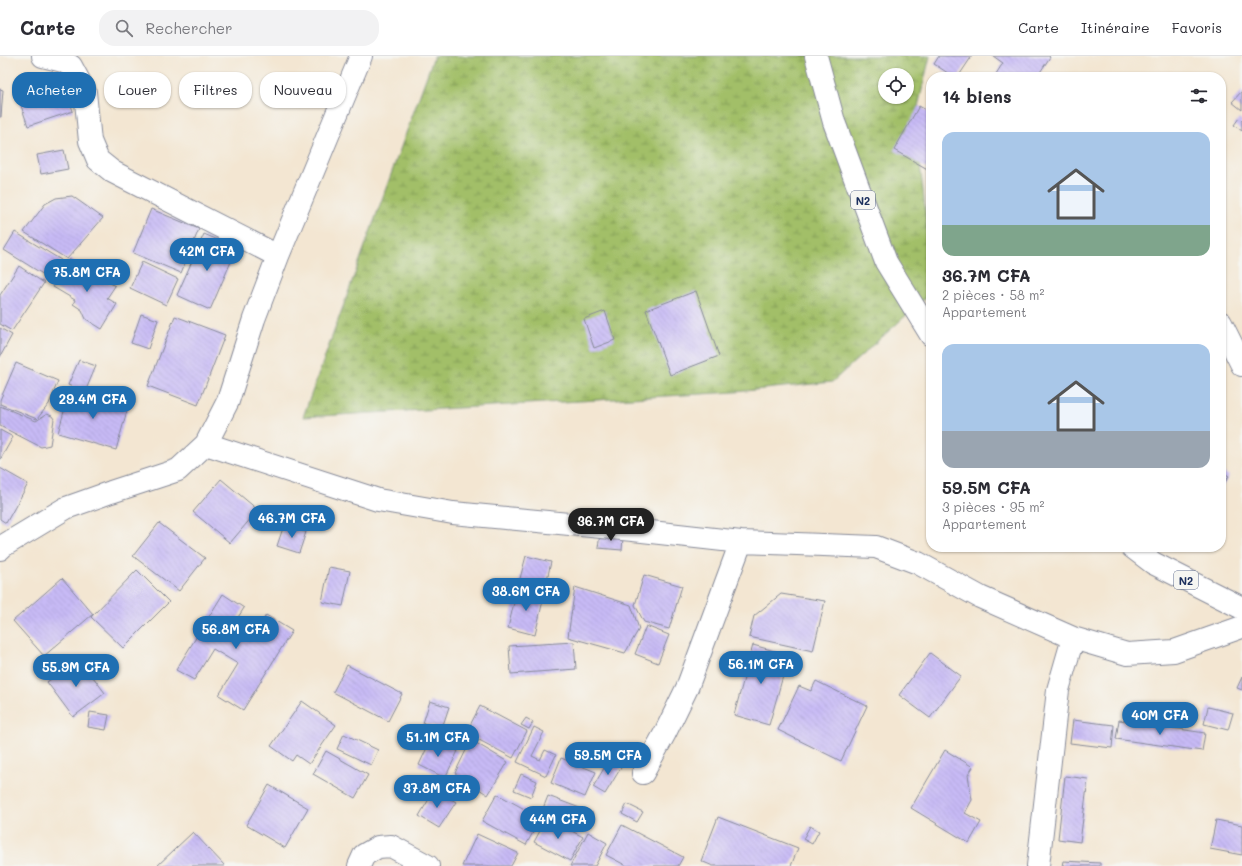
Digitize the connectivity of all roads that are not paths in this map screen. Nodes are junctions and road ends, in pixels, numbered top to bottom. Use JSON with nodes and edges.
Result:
{"nodes":[{"id":1,"x":43,"y":56,"type":"edge"},
{"id":2,"x":362,"y":56,"type":"edge"},
{"id":3,"x":816,"y":56,"type":"edge"},
{"id":4,"x":278,"y":256,"type":"junction"},
{"id":5,"x":926,"y":327,"type":"edge"},
{"id":6,"x":1226,"y":333,"type":"edge"},
{"id":7,"x":1242,"y":365,"type":"edge"},
{"id":8,"x":206,"y":444,"type":"junction"},
{"id":9,"x":741,"y":542,"type":"junction"},
{"id":10,"x":1,"y":544,"type":"edge"},
{"id":11,"x":1139,"y":552,"type":"edge"},
{"id":12,"x":1242,"y":608,"type":"edge"},
{"id":13,"x":1242,"y":627,"type":"edge"},
{"id":14,"x":1073,"y":638,"type":"junction"},
{"id":15,"x":643,"y":773,"type":"dead end"},
{"id":16,"x":360,"y":866,"type":"edge"},
{"id":17,"x":428,"y":866,"type":"edge"},
{"id":18,"x":1038,"y":866,"type":"edge"}],
"edges":[{"from":1,"to":4,"type":"main road"},
{"from":2,"to":4,"type":"main road"},
{"from":3,"to":5,"type":"main road","number":"N2"},
{"from":4,"to":8,"type":"main road"},
{"from":6,"to":7,"type":"main road"},
{"from":8,"to":9,"type":"main road"},
{"from":8,"to":10,"type":"main road"},
{"from":9,"to":14,"type":"main road"},
{"from":9,"to":15,"type":"main road"},
{"from":11,"to":12,"type":"main road","number":"N2"},
{"from":13,"to":14,"type":"main road"},
{"from":14,"to":18,"type":"main road"},
{"from":16,"to":17,"type":"main road"}]}
